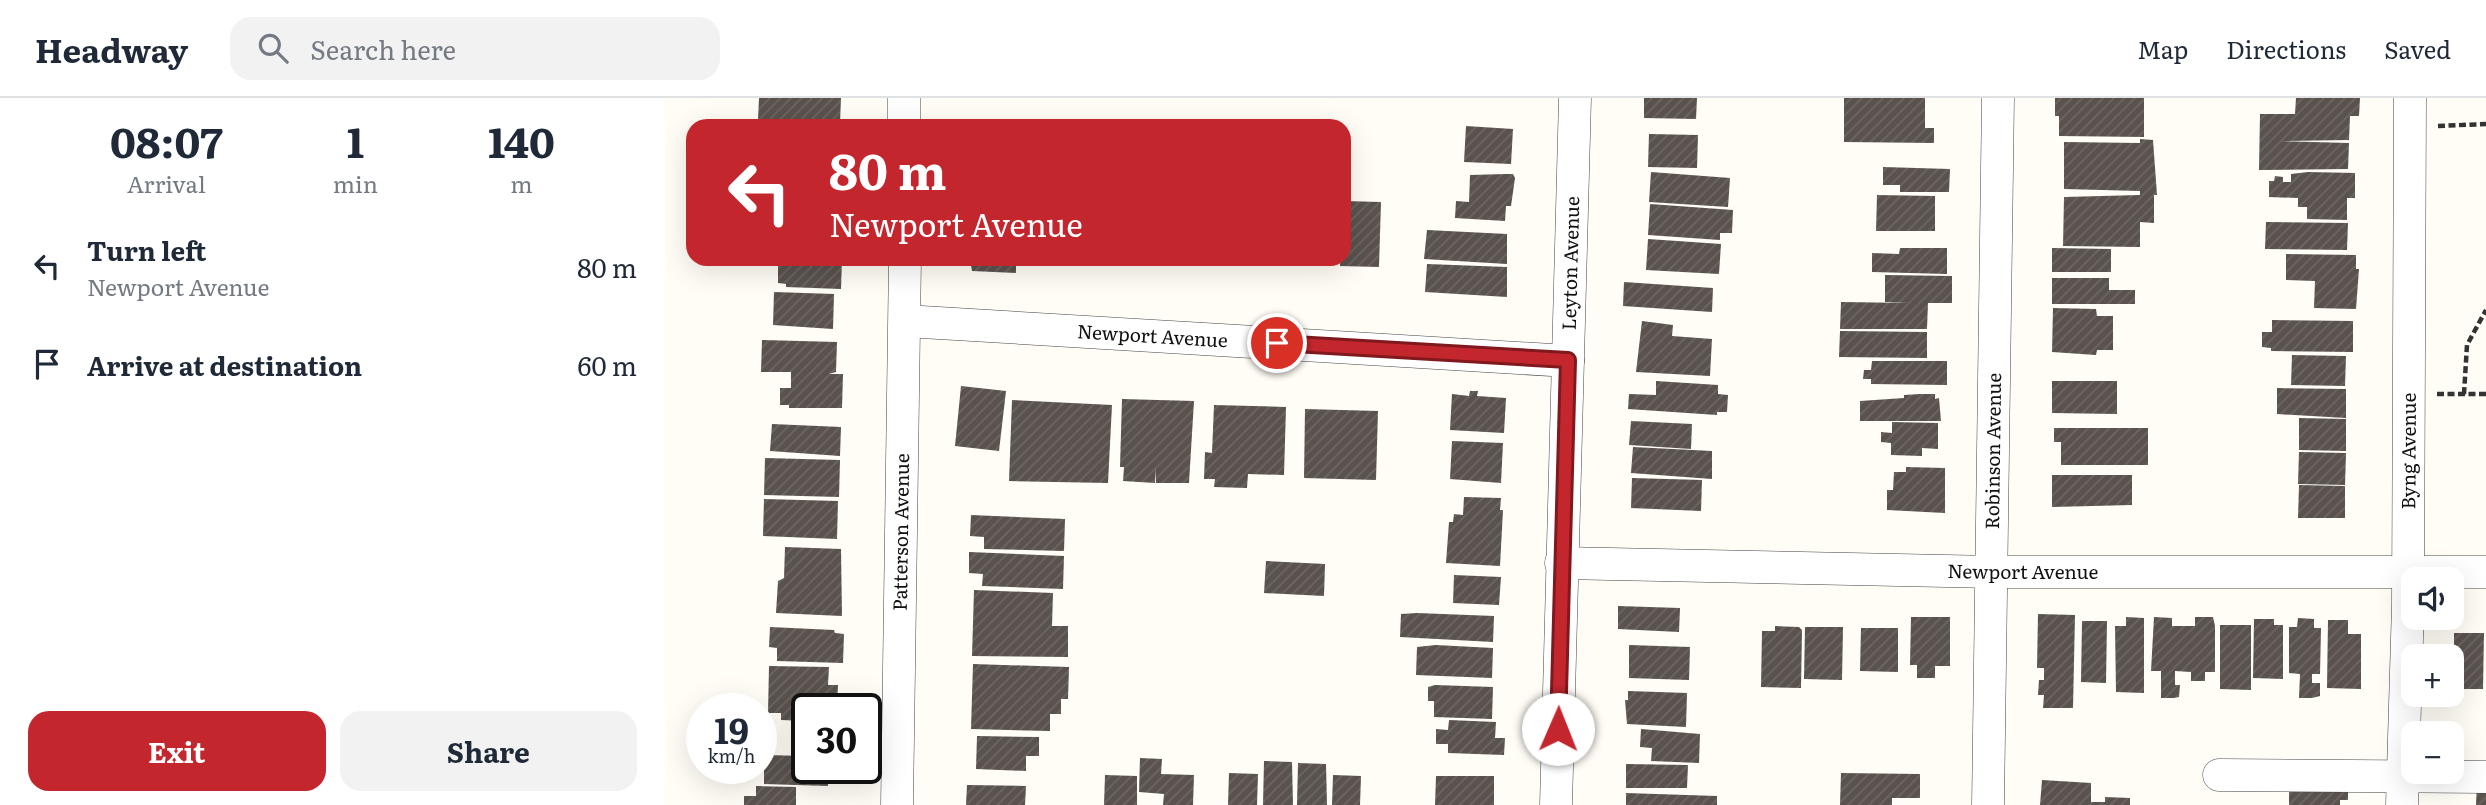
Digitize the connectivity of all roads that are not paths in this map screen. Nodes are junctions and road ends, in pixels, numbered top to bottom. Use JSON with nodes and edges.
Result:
{"nodes":[{"id":1,"x":904,"y":98,"type":"edge"},
{"id":2,"x":1575,"y":98,"type":"edge"},
{"id":3,"x":1998,"y":98,"type":"edge"},
{"id":4,"x":2410,"y":98,"type":"edge"},
{"id":5,"x":904,"y":119,"type":"edge"},
{"id":6,"x":905,"y":266,"type":"edge"},
{"id":7,"x":905,"y":321,"type":"junction"},
{"id":8,"x":1568,"y":360,"type":"junction"},
{"id":9,"x":1560,"y":563,"type":"junction"},
{"id":10,"x":2408,"y":567,"type":"edge"},
{"id":11,"x":2401,"y":571,"type":"edge"},
{"id":12,"x":1994,"y":572,"type":"junction"},
{"id":13,"x":2464,"y":572,"type":"edge"},
{"id":14,"x":2486,"y":572,"type":"edge"},
{"id":15,"x":2407,"y":630,"type":"edge"},
{"id":16,"x":2220,"y":775,"type":"dead end"},
{"id":17,"x":2486,"y":777,"type":"edge"},
{"id":18,"x":2403,"y":791,"type":"edge"},
{"id":19,"x":897,"y":805,"type":"edge"},
{"id":20,"x":1556,"y":805,"type":"edge"},
{"id":21,"x":1988,"y":805,"type":"edge"}],
"edges":[{"from":1,"to":5,"type":"street"},
{"from":2,"to":8,"type":"street","name":"Leyton Avenue"},
{"from":3,"to":12,"type":"street","name":"Robinson Avenue"},
{"from":4,"to":10,"type":"street","name":"Byng Avenue"},
{"from":6,"to":7,"type":"street","name":"Patterson Avenue"},
{"from":7,"to":8,"type":"street","name":"Newport Avenue"},
{"from":7,"to":19,"type":"street","name":"Patterson Avenue"},
{"from":8,"to":9,"type":"street","name":"Leyton Avenue"},
{"from":9,"to":12,"type":"street","name":"Newport Avenue"},
{"from":9,"to":20,"type":"street","name":"Leyton Avenue"},
{"from":11,"to":12,"type":"street","name":"Newport Avenue"},
{"from":12,"to":21,"type":"street","name":"Robinson Avenue"},
{"from":13,"to":14,"type":"street","name":"Newport Avenue"},
{"from":15,"to":18,"type":"street","name":"Byng Avenue"},
{"from":16,"to":18,"type":"street"},
{"from":17,"to":18,"type":"street"}]}
